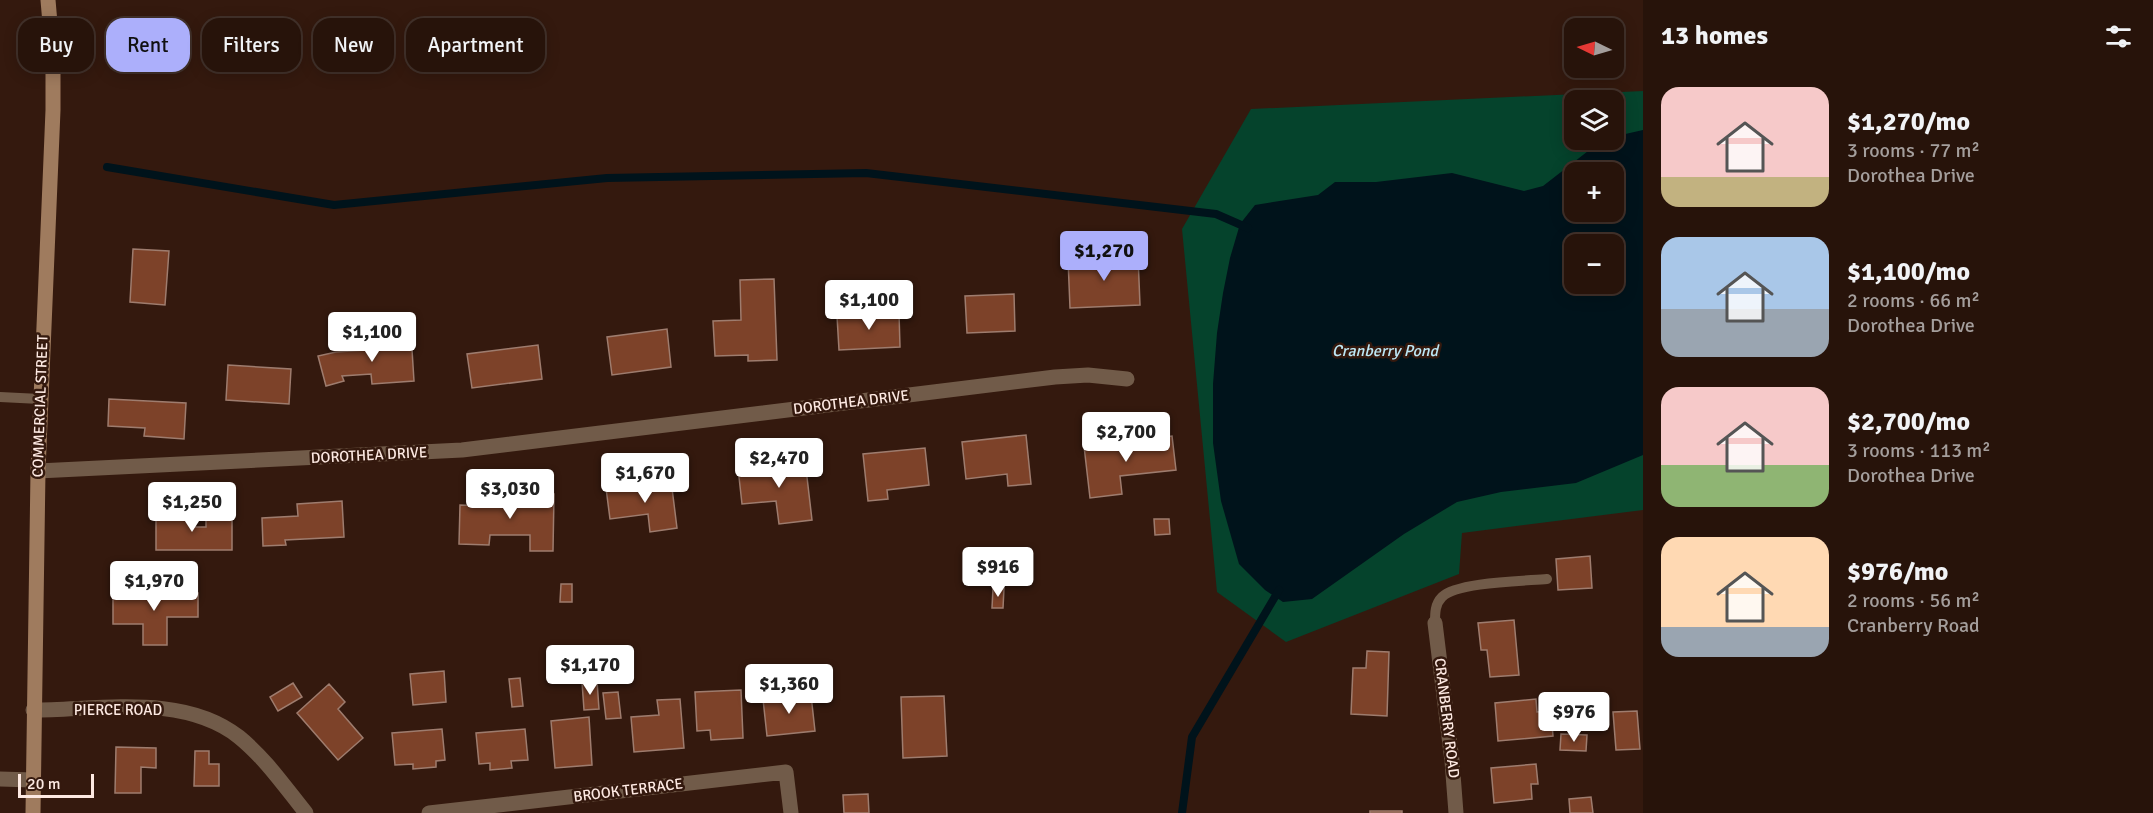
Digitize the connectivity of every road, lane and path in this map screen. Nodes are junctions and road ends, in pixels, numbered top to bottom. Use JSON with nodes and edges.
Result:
{"nodes":[{"id":1,"x":48,"y":0,"type":"edge"},
{"id":2,"x":1127,"y":378,"type":"dead end"},
{"id":3,"x":0,"y":397,"type":"edge"},
{"id":4,"x":40,"y":399,"type":"junction"},
{"id":5,"x":38,"y":471,"type":"junction"},
{"id":6,"x":1547,"y":579,"type":"dead end"},
{"id":7,"x":1435,"y":623,"type":"joint"},
{"id":8,"x":33,"y":710,"type":"junction"},
{"id":9,"x":0,"y":779,"type":"edge"},
{"id":10,"x":33,"y":780,"type":"junction"},
{"id":11,"x":33,"y":813,"type":"edge"},
{"id":12,"x":306,"y":813,"type":"edge"},
{"id":13,"x":429,"y":813,"type":"edge"},
{"id":14,"x":791,"y":813,"type":"edge"},
{"id":15,"x":1456,"y":813,"type":"edge"}],
"edges":[{"from":1,"to":4,"type":"main road","name":"COMMERCIAL STREET"},
{"from":2,"to":5,"type":"street","name":"DOROTHEA DRIVE"},
{"from":3,"to":4,"type":"lane"},
{"from":4,"to":5,"type":"main road","name":"COMMERCIAL STREET"},
{"from":5,"to":8,"type":"main road","name":"COMMERCIAL STREET"},
{"from":6,"to":7,"type":"lane"},
{"from":7,"to":15,"type":"street","name":"CRANBERRY ROAD"},
{"from":8,"to":10,"type":"main road","name":"COMMERCIAL STREET"},
{"from":8,"to":12,"type":"street","name":"PIERCE ROAD"},
{"from":9,"to":10,"type":"street"},
{"from":10,"to":11,"type":"main road","name":"COMMERCIAL STREET"},
{"from":13,"to":14,"type":"street","name":"BROOK TERRACE"}]}
